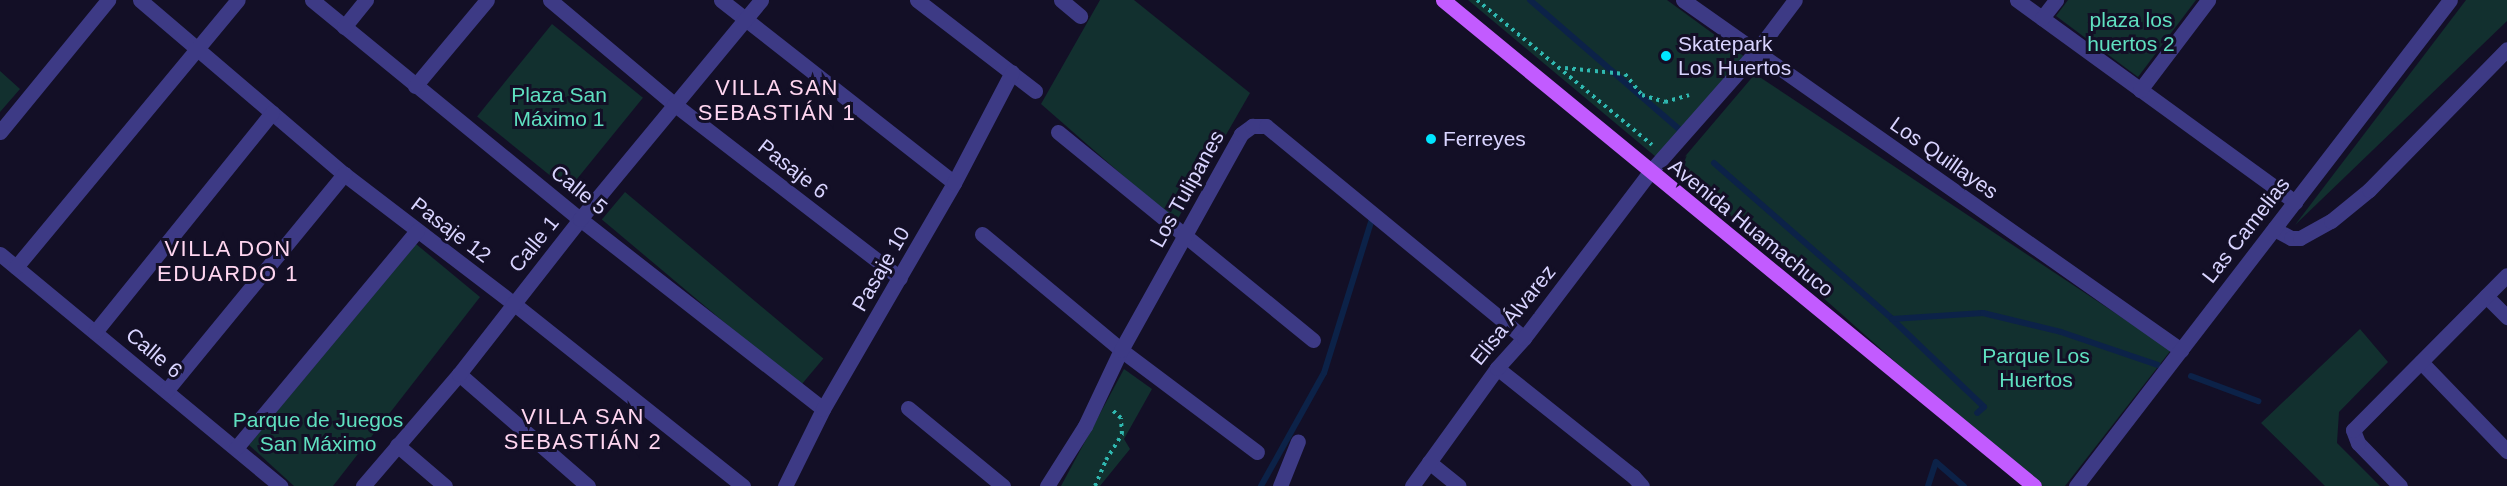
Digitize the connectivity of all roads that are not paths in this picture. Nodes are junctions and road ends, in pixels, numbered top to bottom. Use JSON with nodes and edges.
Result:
{"nodes":[{"id":1,"x":108,"y":0,"type":"edge"},
{"id":2,"x":140,"y":0,"type":"edge"},
{"id":3,"x":238,"y":0,"type":"edge"},
{"id":4,"x":312,"y":0,"type":"edge"},
{"id":5,"x":366,"y":0,"type":"edge"},
{"id":6,"x":487,"y":0,"type":"edge"},
{"id":7,"x":550,"y":0,"type":"edge"},
{"id":8,"x":721,"y":0,"type":"edge"},
{"id":9,"x":760,"y":0,"type":"edge"},
{"id":10,"x":917,"y":0,"type":"edge"},
{"id":11,"x":1061,"y":0,"type":"edge"},
{"id":12,"x":1443,"y":0,"type":"edge"},
{"id":13,"x":1683,"y":0,"type":"edge"},
{"id":14,"x":1795,"y":0,"type":"edge"},
{"id":15,"x":2017,"y":0,"type":"edge"},
{"id":16,"x":2056,"y":0,"type":"edge"},
{"id":17,"x":2208,"y":0,"type":"edge"},
{"id":18,"x":2450,"y":0,"type":"edge"},
{"id":19,"x":1080,"y":16,"type":"dead end"},
{"id":20,"x":2042,"y":18,"type":"junction"},
{"id":21,"x":745,"y":20,"type":"junction"},
{"id":22,"x":344,"y":27,"type":"junction"},
{"id":23,"x":196,"y":49,"type":"junction"},
{"id":24,"x":2507,"y":49,"type":"edge"},
{"id":25,"x":1755,"y":52,"type":"junction"},
{"id":26,"x":1012,"y":72,"type":"junction"},
{"id":27,"x":415,"y":86,"type":"junction"},
{"id":28,"x":2140,"y":90,"type":"junction"},
{"id":29,"x":1035,"y":91,"type":"dead end"},
{"id":30,"x":674,"y":104,"type":"junction"},
{"id":31,"x":272,"y":113,"type":"junction"},
{"id":32,"x":0,"y":132,"type":"edge"},
{"id":33,"x":1058,"y":132,"type":"dead end"},
{"id":34,"x":1650,"y":172,"type":"junction"},
{"id":35,"x":344,"y":174,"type":"junction"},
{"id":36,"x":954,"y":183,"type":"junction"},
{"id":37,"x":2295,"y":202,"type":"junction"},
{"id":38,"x":580,"y":219,"type":"junction"},
{"id":39,"x":2274,"y":229,"type":"junction"},
{"id":40,"x":417,"y":231,"type":"junction"},
{"id":41,"x":982,"y":234,"type":"dead end"},
{"id":42,"x":1185,"y":237,"type":"junction"},
{"id":43,"x":0,"y":254,"type":"edge"},
{"id":44,"x":16,"y":267,"type":"junction"},
{"id":45,"x":2507,"y":275,"type":"edge"},
{"id":46,"x":900,"y":278,"type":"junction"},
{"id":47,"x":2486,"y":296,"type":"junction"},
{"id":48,"x":513,"y":303,"type":"junction"},
{"id":49,"x":2507,"y":317,"type":"edge"},
{"id":50,"x":95,"y":332,"type":"junction"},
{"id":51,"x":1524,"y":338,"type":"junction"},
{"id":52,"x":1313,"y":340,"type":"dead end"},
{"id":53,"x":1121,"y":350,"type":"junction"},
{"id":54,"x":2181,"y":350,"type":"junction"},
{"id":55,"x":2421,"y":362,"type":"junction"},
{"id":56,"x":1497,"y":368,"type":"junction"},
{"id":57,"x":459,"y":374,"type":"junction"},
{"id":58,"x":166,"y":391,"type":"junction"},
{"id":59,"x":908,"y":408,"type":"dead end"},
{"id":60,"x":823,"y":409,"type":"junction"},
{"id":61,"x":1298,"y":441,"type":"dead end"},
{"id":62,"x":397,"y":445,"type":"junction"},
{"id":63,"x":236,"y":448,"type":"junction"},
{"id":64,"x":2507,"y":451,"type":"edge"},
{"id":65,"x":1257,"y":452,"type":"dead end"},
{"id":66,"x":1429,"y":462,"type":"junction"},
{"id":67,"x":280,"y":486,"type":"edge"},
{"id":68,"x":363,"y":486,"type":"edge"},
{"id":69,"x":445,"y":486,"type":"edge"},
{"id":70,"x":588,"y":486,"type":"edge"},
{"id":71,"x":742,"y":486,"type":"edge"},
{"id":72,"x":785,"y":486,"type":"edge"},
{"id":73,"x":1003,"y":486,"type":"edge"},
{"id":74,"x":1047,"y":486,"type":"edge"},
{"id":75,"x":1280,"y":486,"type":"edge"},
{"id":76,"x":1412,"y":486,"type":"edge"},
{"id":77,"x":1459,"y":486,"type":"edge"},
{"id":78,"x":1642,"y":486,"type":"edge"},
{"id":79,"x":2034,"y":486,"type":"edge"},
{"id":80,"x":2076,"y":486,"type":"edge"},
{"id":81,"x":2400,"y":486,"type":"edge"}],
"edges":[{"from":1,"to":32,"type":"street"},
{"from":2,"to":23,"type":"street","name":"Pasaje 12"},
{"from":3,"to":23,"type":"street"},
{"from":4,"to":22,"type":"street","name":"Calle 5"},
{"from":5,"to":22,"type":"street"},
{"from":6,"to":27,"type":"street"},
{"from":7,"to":30,"type":"street","name":"Pasaje 6"},
{"from":8,"to":21,"type":"street"},
{"from":9,"to":21,"type":"street","name":"Calle 1"},
{"from":10,"to":26,"type":"street"},
{"from":11,"to":19,"type":"street"},
{"from":12,"to":34,"type":"main road","name":"Avenida Huamachuco"},
{"from":13,"to":25,"type":"street","name":"Los Quillayes"},
{"from":14,"to":25,"type":"street","name":"Elisa Álvarez"},
{"from":15,"to":20,"type":"street"},
{"from":16,"to":20,"type":"street"},
{"from":17,"to":28,"type":"street"},
{"from":18,"to":37,"type":"street","name":"Las Camelias"},
{"from":20,"to":28,"type":"street"},
{"from":21,"to":30,"type":"street","name":"Calle 1"},
{"from":21,"to":36,"type":"street"},
{"from":22,"to":27,"type":"street","name":"Calle 5"},
{"from":23,"to":31,"type":"street","name":"Pasaje 12"},
{"from":23,"to":44,"type":"street"},
{"from":24,"to":39,"type":"street"},
{"from":25,"to":34,"type":"street","name":"Elisa Álvarez"},
{"from":25,"to":54,"type":"street","name":"Los Quillayes"},
{"from":26,"to":29,"type":"street"},
{"from":26,"to":36,"type":"street","name":"Pasaje 10"},
{"from":27,"to":38,"type":"street","name":"Calle 5"},
{"from":28,"to":37,"type":"street"},
{"from":30,"to":38,"type":"street","name":"Calle 1"},
{"from":30,"to":46,"type":"street","name":"Pasaje 6"},
{"from":31,"to":35,"type":"street","name":"Pasaje 12"},
{"from":31,"to":50,"type":"street"},
{"from":33,"to":42,"type":"street"},
{"from":34,"to":51,"type":"street","name":"Elisa Álvarez"},
{"from":34,"to":79,"type":"main road","name":"Avenida Huamachuco"},
{"from":35,"to":40,"type":"street","name":"Pasaje 12"},
{"from":35,"to":58,"type":"street"},
{"from":36,"to":46,"type":"street","name":"Pasaje 10"},
{"from":37,"to":39,"type":"street","name":"Las Camelias"},
{"from":38,"to":48,"type":"street","name":"Calle 1"},
{"from":38,"to":60,"type":"street","name":"Calle 5"},
{"from":39,"to":54,"type":"street","name":"Las Camelias"},
{"from":40,"to":48,"type":"street","name":"Pasaje 12"},
{"from":40,"to":63,"type":"street"},
{"from":41,"to":53,"type":"street"},
{"from":42,"to":51,"type":"street","name":"Los Tulipanes"},
{"from":42,"to":52,"type":"street"},
{"from":42,"to":53,"type":"street","name":"Los Tulipanes"},
{"from":43,"to":44,"type":"street","name":"Calle 6"},
{"from":44,"to":50,"type":"street","name":"Calle 6"},
{"from":45,"to":47,"type":"street"},
{"from":46,"to":60,"type":"street","name":"Pasaje 10"},
{"from":47,"to":49,"type":"street"},
{"from":47,"to":55,"type":"street"},
{"from":48,"to":57,"type":"street","name":"Calle 1"},
{"from":48,"to":71,"type":"street","name":"Pasaje 12"},
{"from":50,"to":58,"type":"street","name":"Calle 6"},
{"from":51,"to":56,"type":"street","name":"Elisa Álvarez"},
{"from":53,"to":65,"type":"street"},
{"from":53,"to":74,"type":"street","name":"Los Tulipanes"},
{"from":54,"to":80,"type":"street","name":"Las Camelias"},
{"from":55,"to":64,"type":"street"},
{"from":55,"to":81,"type":"street"},
{"from":56,"to":66,"type":"street","name":"Elisa Álvarez"},
{"from":56,"to":78,"type":"street"},
{"from":57,"to":62,"type":"street","name":"Calle 1"},
{"from":57,"to":70,"type":"street"},
{"from":58,"to":63,"type":"street","name":"Calle 6"},
{"from":59,"to":73,"type":"street"},
{"from":60,"to":72,"type":"street","name":"Pasaje 10"},
{"from":61,"to":75,"type":"street"},
{"from":62,"to":68,"type":"street","name":"Calle 1"},
{"from":62,"to":69,"type":"street"},
{"from":63,"to":67,"type":"street","name":"Calle 6"},
{"from":66,"to":76,"type":"street","name":"Elisa Álvarez"},
{"from":66,"to":77,"type":"street"}]}
